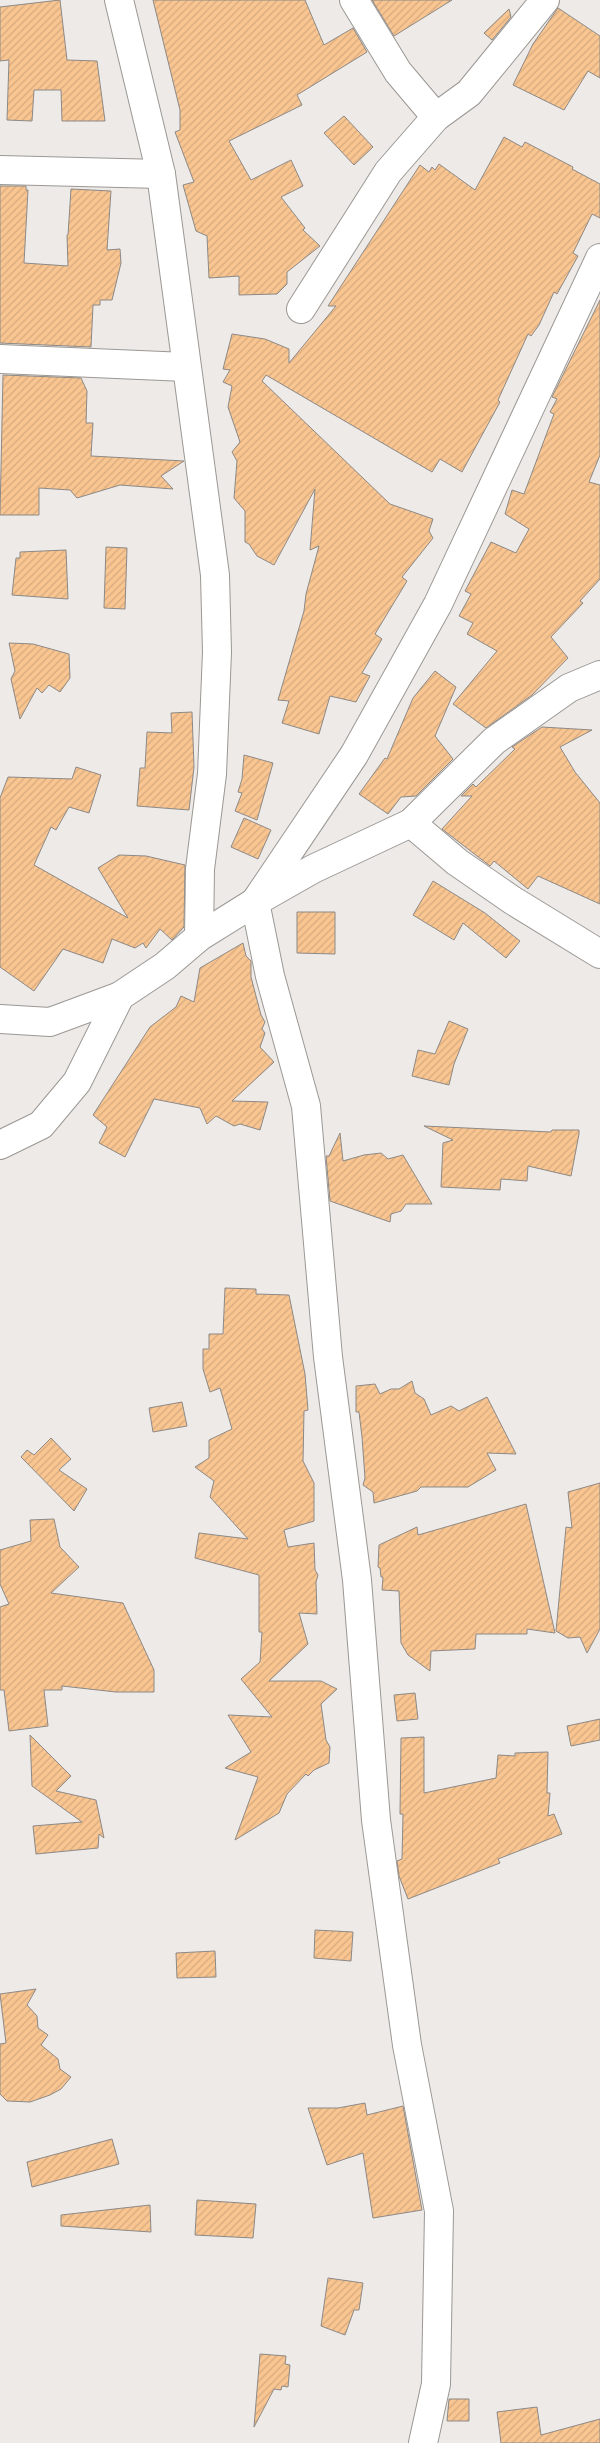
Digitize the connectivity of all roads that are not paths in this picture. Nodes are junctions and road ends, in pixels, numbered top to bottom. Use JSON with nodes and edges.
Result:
{"nodes":[{"id":1,"x":119,"y":0,"type":"edge"},
{"id":2,"x":354,"y":0,"type":"edge"},
{"id":3,"x":545,"y":0,"type":"edge"},
{"id":4,"x":436,"y":116,"type":"junction"},
{"id":5,"x":0,"y":170,"type":"edge"},
{"id":6,"x":161,"y":174,"type":"junction"},
{"id":7,"x":600,"y":258,"type":"edge"},
{"id":8,"x":301,"y":309,"type":"dead end"},
{"id":9,"x":0,"y":359,"type":"edge"},
{"id":10,"x":186,"y":368,"type":"junction"},
{"id":11,"x":600,"y":675,"type":"edge"},
{"id":12,"x":411,"y":823,"type":"junction"},
{"id":13,"x":255,"y":902,"type":"junction"},
{"id":14,"x":199,"y":937,"type":"junction"},
{"id":15,"x":600,"y":954,"type":"edge"},
{"id":16,"x":120,"y":996,"type":"junction"},
{"id":17,"x":0,"y":1019,"type":"edge"},
{"id":18,"x":0,"y":1145,"type":"edge"},
{"id":19,"x":423,"y":2443,"type":"edge"}],
"edges":[{"from":1,"to":6,"type":"street"},
{"from":2,"to":4,"type":"street"},
{"from":3,"to":4,"type":"street"},
{"from":4,"to":8,"type":"street"},
{"from":5,"to":6,"type":"street"},
{"from":6,"to":10,"type":"street"},
{"from":7,"to":13,"type":"street"},
{"from":9,"to":10,"type":"street"},
{"from":10,"to":14,"type":"street"},
{"from":11,"to":12,"type":"street"},
{"from":12,"to":13,"type":"street"},
{"from":12,"to":15,"type":"street"},
{"from":13,"to":14,"type":"street"},
{"from":13,"to":19,"type":"street"},
{"from":14,"to":16,"type":"street"},
{"from":16,"to":17,"type":"street"},
{"from":16,"to":18,"type":"street"}]}
